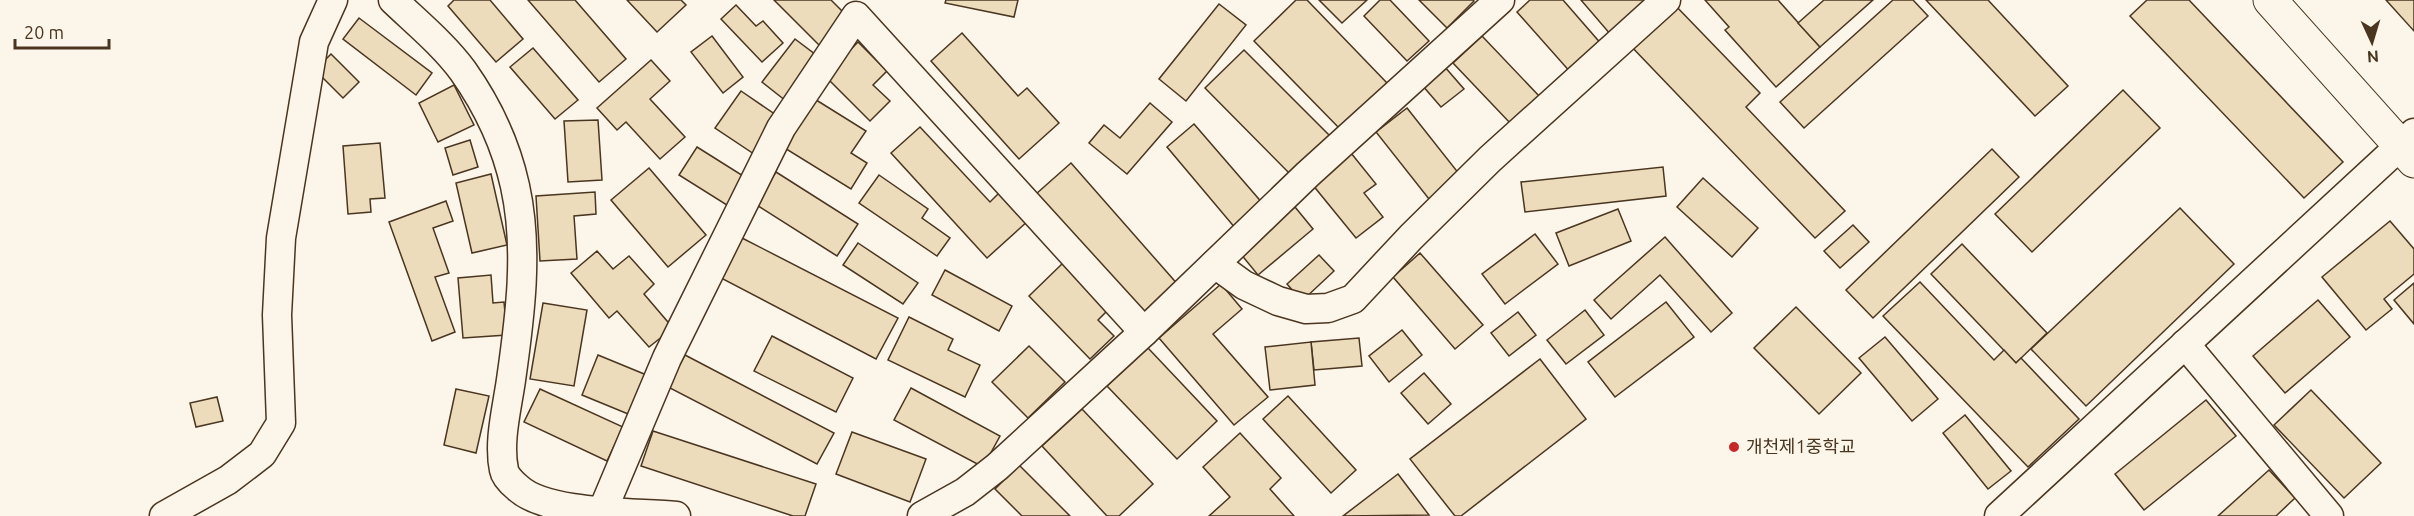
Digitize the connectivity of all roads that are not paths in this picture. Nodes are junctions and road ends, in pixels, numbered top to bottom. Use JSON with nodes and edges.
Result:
{"nodes":[{"id":1,"x":333,"y":0,"type":"edge"},
{"id":2,"x":393,"y":0,"type":"edge"},
{"id":3,"x":1500,"y":0,"type":"edge"},
{"id":4,"x":1666,"y":0,"type":"edge"},
{"id":5,"x":2270,"y":0,"type":"edge"},
{"id":6,"x":2409,"y":146,"type":"edge"},
{"id":7,"x":1215,"y":264,"type":"junction"},
{"id":8,"x":1144,"y":332,"type":"junction"},
{"id":9,"x":2185,"y":344,"type":"junction"},
{"id":10,"x":602,"y":512,"type":"junction"},
{"id":11,"x":164,"y":516,"type":"edge"},
{"id":12,"x":676,"y":516,"type":"edge"},
{"id":13,"x":922,"y":516,"type":"edge"},
{"id":14,"x":1999,"y":516,"type":"edge"},
{"id":15,"x":2329,"y":516,"type":"edge"}],
"edges":[{"from":1,"to":11,"type":"street"},
{"from":2,"to":10,"type":"street"},
{"from":3,"to":7,"type":"street"},
{"from":4,"to":7,"type":"street"},
{"from":5,"to":6,"type":"main road"},
{"from":6,"to":9,"type":"street"},
{"from":7,"to":8,"type":"street"},
{"from":8,"to":10,"type":"street"},
{"from":8,"to":13,"type":"street"},
{"from":9,"to":14,"type":"street"},
{"from":9,"to":15,"type":"street"},
{"from":10,"to":12,"type":"street"}]}
